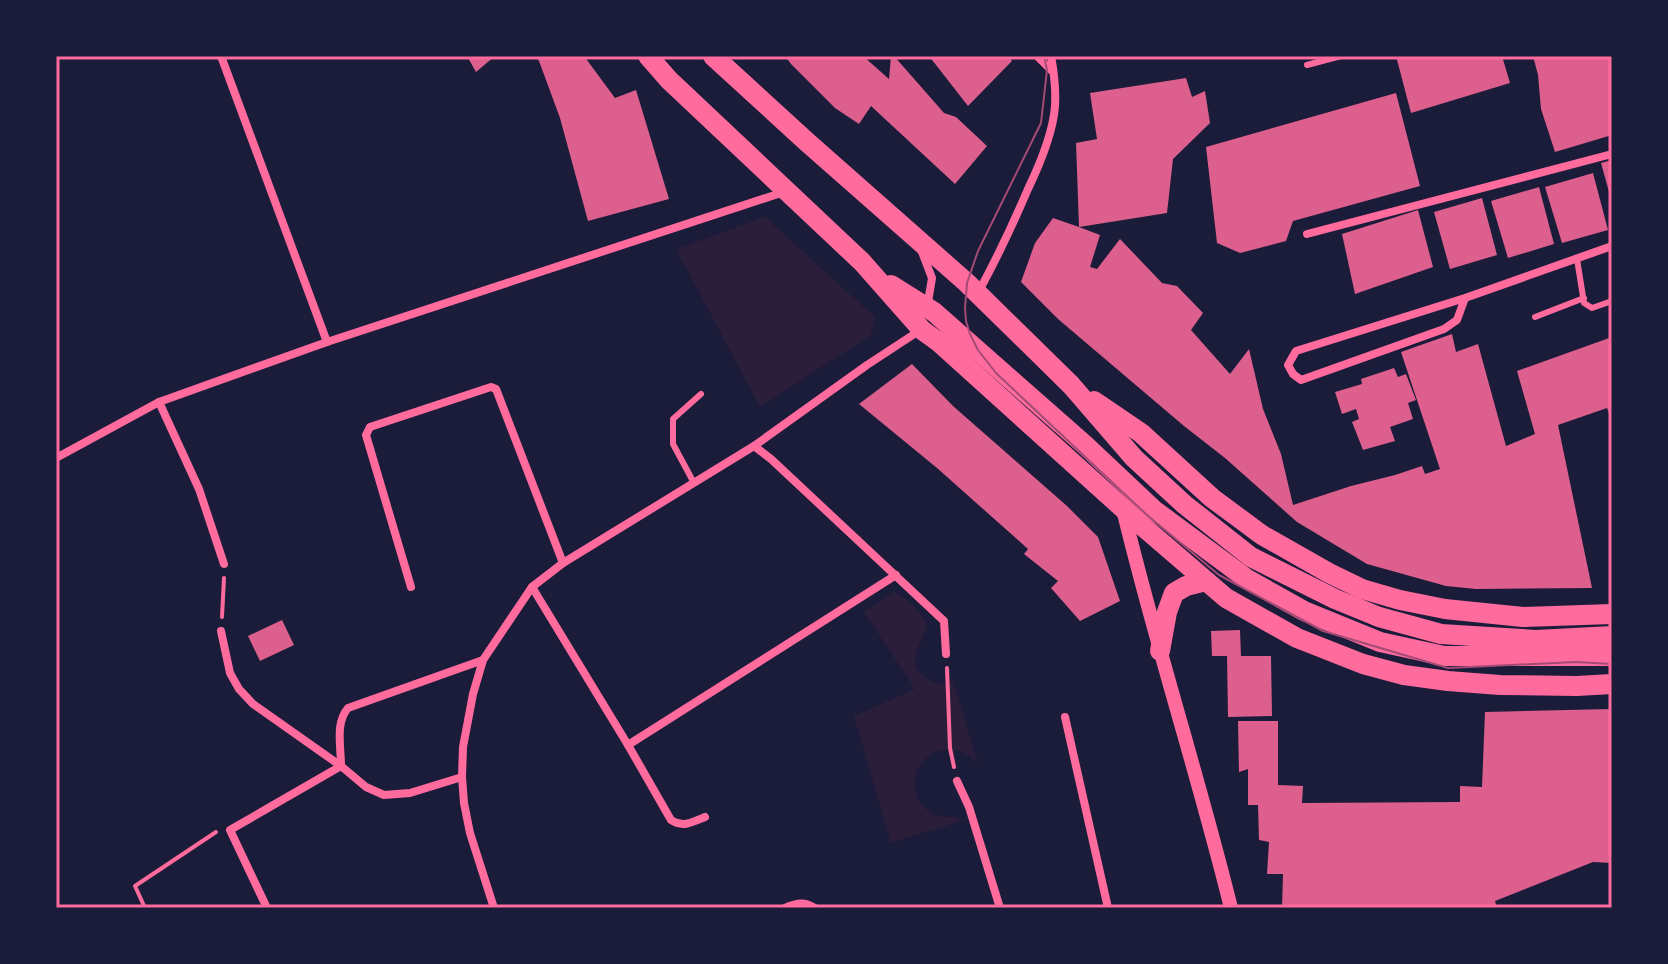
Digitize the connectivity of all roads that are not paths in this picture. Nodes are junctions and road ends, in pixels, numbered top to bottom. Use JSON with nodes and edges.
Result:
{"nodes":[{"id":1,"x":221,"y":56,"type":"edge"},
{"id":2,"x":648,"y":56,"type":"edge"},
{"id":3,"x":713,"y":56,"type":"edge"},
{"id":4,"x":1037,"y":56,"type":"edge"},
{"id":5,"x":1051,"y":56,"type":"edge"},
{"id":6,"x":1341,"y":56,"type":"edge"},
{"id":7,"x":1307,"y":65,"type":"dead end"},
{"id":8,"x":1054,"y":73,"type":"junction"},
{"id":9,"x":1612,"y":154,"type":"edge"},
{"id":10,"x":785,"y":192,"type":"junction"},
{"id":11,"x":1307,"y":234,"type":"dead end"},
{"id":12,"x":916,"y":239,"type":"junction"},
{"id":13,"x":1612,"y":246,"type":"edge"},
{"id":14,"x":1577,"y":259,"type":"junction"},
{"id":15,"x":874,"y":275,"type":"junction"},
{"id":16,"x":977,"y":294,"type":"junction"},
{"id":17,"x":1465,"y":298,"type":"junction"},
{"id":18,"x":1584,"y":298,"type":"junction"},
{"id":19,"x":1612,"y":301,"type":"edge"},
{"id":20,"x":927,"y":307,"type":"junction"},
{"id":21,"x":1535,"y":317,"type":"dead end"},
{"id":22,"x":922,"y":330,"type":"junction"},
{"id":23,"x":327,"y":342,"type":"junction"},
{"id":24,"x":978,"y":350,"type":"junction"},
{"id":25,"x":1071,"y":385,"type":"junction"},
{"id":26,"x":701,"y":394,"type":"dead end"},
{"id":27,"x":159,"y":402,"type":"junction"},
{"id":28,"x":754,"y":446,"type":"junction"},
{"id":29,"x":56,"y":458,"type":"edge"},
{"id":30,"x":694,"y":483,"type":"junction"},
{"id":31,"x":1123,"y":508,"type":"junction"},
{"id":32,"x":563,"y":563,"type":"junction"},
{"id":33,"x":224,"y":564,"type":"road end"},
{"id":34,"x":896,"y":575,"type":"junction"},
{"id":35,"x":1206,"y":581,"type":"junction"},
{"id":36,"x":411,"y":587,"type":"dead end"},
{"id":37,"x":532,"y":587,"type":"junction"},
{"id":38,"x":1612,"y":614,"type":"edge"},
{"id":39,"x":221,"y":631,"type":"road end"},
{"id":40,"x":1612,"y":636,"type":"edge"},
{"id":41,"x":1160,"y":651,"type":"junction"},
{"id":42,"x":946,"y":654,"type":"road end"},
{"id":43,"x":1612,"y":656,"type":"edge"},
{"id":44,"x":483,"y":660,"type":"junction"},
{"id":45,"x":1612,"y":684,"type":"edge"},
{"id":46,"x":1065,"y":717,"type":"dead end"},
{"id":47,"x":628,"y":745,"type":"junction"},
{"id":48,"x":341,"y":766,"type":"junction"},
{"id":49,"x":462,"y":777,"type":"junction"},
{"id":50,"x":957,"y":781,"type":"road end"},
{"id":51,"x":705,"y":817,"type":"dead end"},
{"id":52,"x":267,"y":908,"type":"edge"},
{"id":53,"x":494,"y":908,"type":"edge"},
{"id":54,"x":785,"y":908,"type":"edge"},
{"id":55,"x":815,"y":908,"type":"edge"},
{"id":56,"x":1000,"y":908,"type":"edge"},
{"id":57,"x":1108,"y":908,"type":"edge"},
{"id":58,"x":1231,"y":908,"type":"edge"}],
"edges":[{"from":1,"to":23,"type":"street"},
{"from":2,"to":10,"type":"main road"},
{"from":3,"to":12,"type":"main road"},
{"from":4,"to":8,"type":"street"},
{"from":5,"to":8,"type":"street"},
{"from":6,"to":7,"type":"lane"},
{"from":8,"to":16,"type":"street"},
{"from":9,"to":11,"type":"street"},
{"from":10,"to":15,"type":"main road"},
{"from":10,"to":23,"type":"street"},
{"from":12,"to":16,"type":"main road"},
{"from":12,"to":20,"type":"street"},
{"from":13,"to":14,"type":"street"},
{"from":14,"to":17,"type":"street"},
{"from":14,"to":18,"type":"lane"},
{"from":15,"to":20,"type":"main road"},
{"from":15,"to":22,"type":"main road"},
{"from":16,"to":25,"type":"main road"},
{"from":17,"to":17,"type":"street"},
{"from":18,"to":19,"type":"lane"},
{"from":18,"to":21,"type":"lane"},
{"from":20,"to":22,"type":"street"},
{"from":20,"to":24,"type":"main road"},
{"from":22,"to":24,"type":"main road"},
{"from":22,"to":28,"type":"street"},
{"from":22,"to":31,"type":"main road"},
{"from":23,"to":27,"type":"street"},
{"from":24,"to":43,"type":"main road"},
{"from":25,"to":38,"type":"main road"},
{"from":25,"to":40,"type":"main road"},
{"from":26,"to":30,"type":"lane"},
{"from":27,"to":29,"type":"street"},
{"from":27,"to":33,"type":"street"},
{"from":28,"to":30,"type":"street"},
{"from":28,"to":34,"type":"street"},
{"from":30,"to":32,"type":"street"},
{"from":31,"to":35,"type":"main road"},
{"from":31,"to":41,"type":"street"},
{"from":32,"to":36,"type":"street"},
{"from":32,"to":37,"type":"street"},
{"from":34,"to":42,"type":"street"},
{"from":34,"to":47,"type":"street"},
{"from":35,"to":41,"type":"main road"},
{"from":35,"to":45,"type":"main road"},
{"from":37,"to":44,"type":"street"},
{"from":37,"to":47,"type":"street"},
{"from":39,"to":48,"type":"street"},
{"from":41,"to":58,"type":"street"},
{"from":44,"to":48,"type":"street"},
{"from":44,"to":49,"type":"street"},
{"from":46,"to":57,"type":"street"},
{"from":47,"to":51,"type":"street"},
{"from":48,"to":49,"type":"street"},
{"from":48,"to":52,"type":"street"},
{"from":49,"to":53,"type":"street"},
{"from":50,"to":56,"type":"street"},
{"from":54,"to":55,"type":"street"}]}
